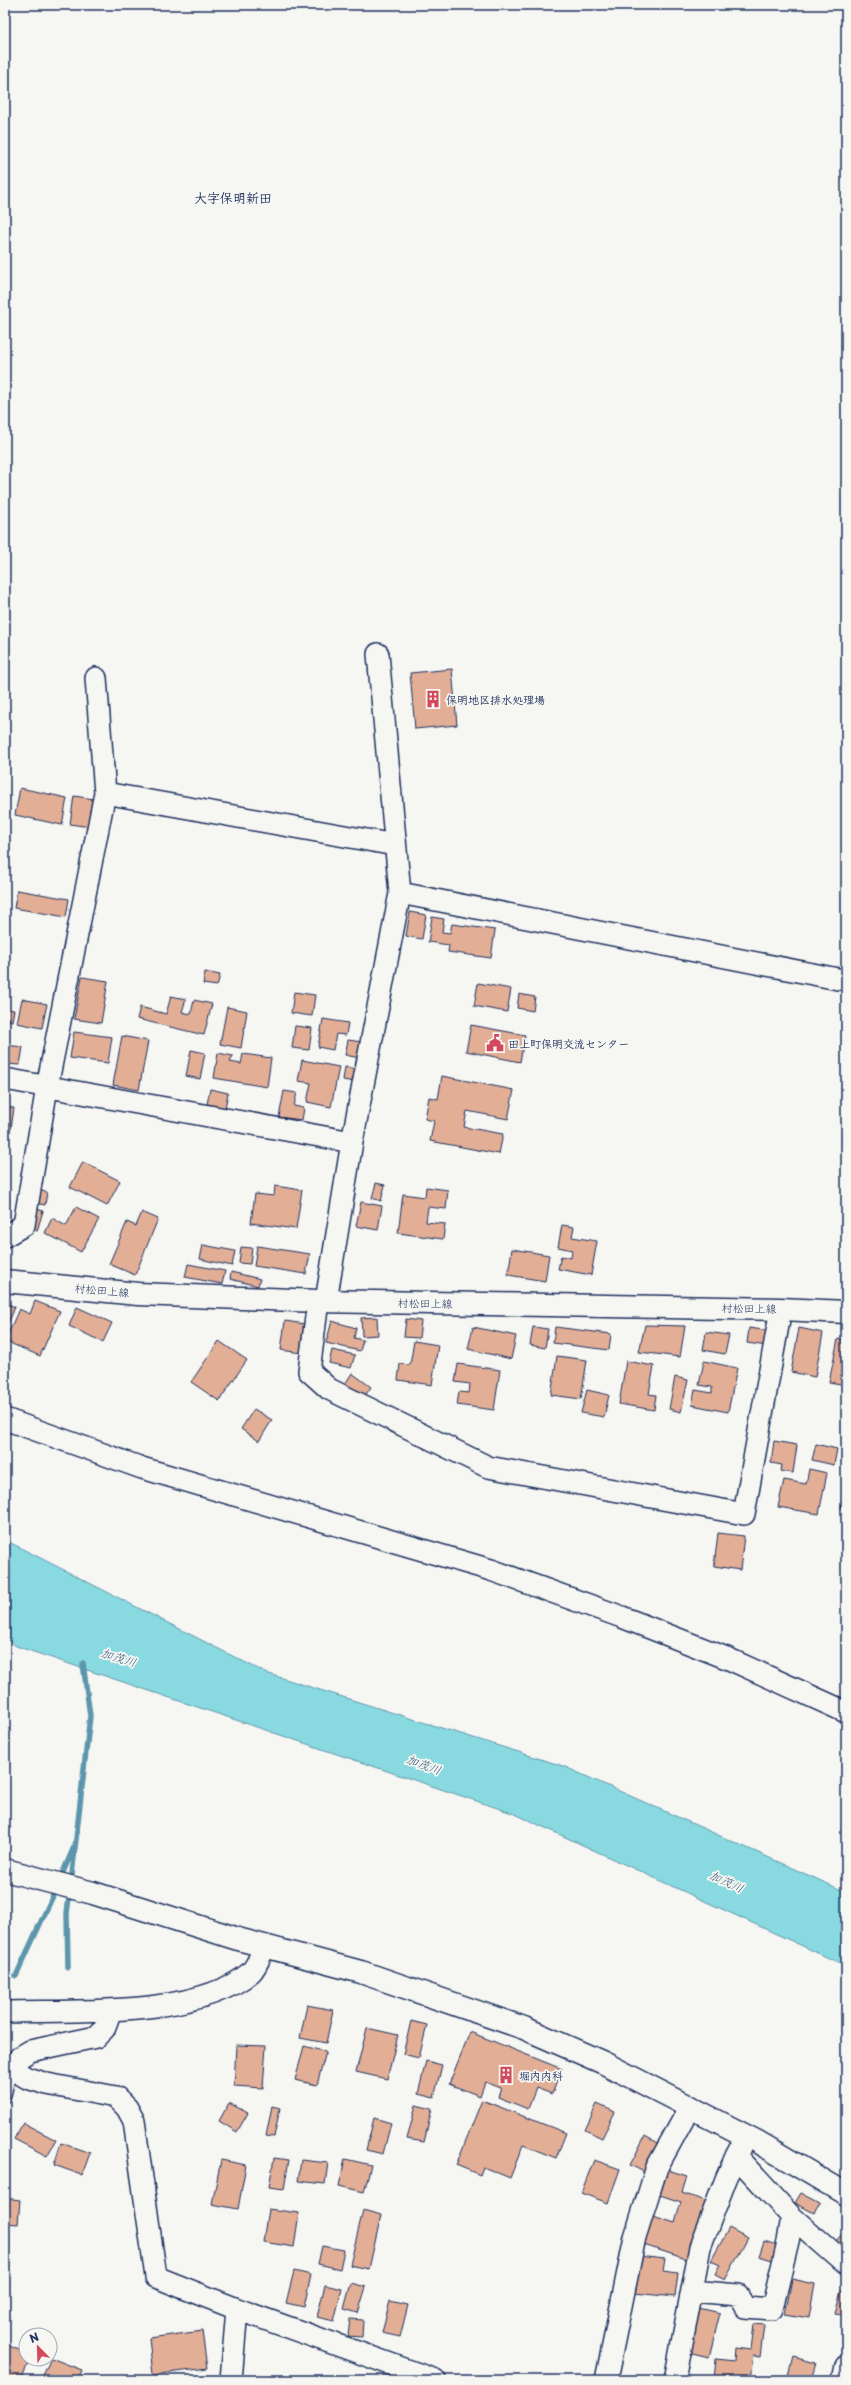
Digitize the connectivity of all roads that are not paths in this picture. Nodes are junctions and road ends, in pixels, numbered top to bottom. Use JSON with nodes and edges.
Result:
{"nodes":[{"id":1,"x":378,"y":654,"type":"dead end"},
{"id":2,"x":96,"y":678,"type":"dead end"},
{"id":3,"x":105,"y":792,"type":"junction"},
{"id":4,"x":395,"y":845,"type":"junction"},
{"id":5,"x":400,"y":893,"type":"junction"},
{"id":6,"x":846,"y":979,"type":"edge"},
{"id":7,"x":5,"y":1079,"type":"edge"},
{"id":8,"x":47,"y":1087,"type":"junction"},
{"id":9,"x":352,"y":1142,"type":"junction"},
{"id":10,"x":5,"y":1236,"type":"edge"},
{"id":11,"x":5,"y":1281,"type":"edge"},
{"id":12,"x":322,"y":1301,"type":"junction"},
{"id":13,"x":781,"y":1309,"type":"junction"},
{"id":14,"x":846,"y":1312,"type":"edge"},
{"id":15,"x":5,"y":1419,"type":"edge"},
{"id":16,"x":846,"y":1712,"type":"edge"},
{"id":17,"x":12,"y":1872,"type":"edge"},
{"id":18,"x":265,"y":1946,"type":"junction"},
{"id":19,"x":111,"y":2010,"type":"junction"},
{"id":20,"x":5,"y":2012,"type":"edge"},
{"id":21,"x":8,"y":2066,"type":"edge"},
{"id":22,"x":5,"y":2098,"type":"edge"},
{"id":23,"x":690,"y":2107,"type":"junction"},
{"id":24,"x":745,"y":2136,"type":"junction"},
{"id":25,"x":736,"y":2156,"type":"junction"},
{"id":26,"x":846,"y":2194,"type":"edge"},
{"id":27,"x":792,"y":2217,"type":"junction"},
{"id":28,"x":846,"y":2264,"type":"edge"},
{"id":29,"x":692,"y":2291,"type":"junction"},
{"id":30,"x":237,"y":2309,"type":"junction"},
{"id":31,"x":846,"y":2366,"type":"edge"},
{"id":32,"x":231,"y":2380,"type":"edge"},
{"id":33,"x":436,"y":2380,"type":"edge"},
{"id":34,"x":606,"y":2380,"type":"edge"},
{"id":35,"x":675,"y":2380,"type":"edge"},
{"id":36,"x":843,"y":2380,"type":"edge"}],
"edges":[{"from":1,"to":4,"type":"street"},
{"from":2,"to":3,"type":"street"},
{"from":3,"to":4,"type":"street"},
{"from":3,"to":8,"type":"street"},
{"from":4,"to":5,"type":"street"},
{"from":5,"to":6,"type":"street"},
{"from":5,"to":9,"type":"street"},
{"from":7,"to":8,"type":"street"},
{"from":8,"to":9,"type":"street"},
{"from":8,"to":10,"type":"street"},
{"from":9,"to":12,"type":"street"},
{"from":11,"to":12,"type":"street","name":"村松田上線"},
{"from":12,"to":13,"type":"street","name":"村松田上線"},
{"from":12,"to":13,"type":"street"},
{"from":13,"to":14,"type":"street","name":"村松田上線"},
{"from":15,"to":16,"type":"street"},
{"from":17,"to":18,"type":"street"},
{"from":18,"to":19,"type":"street"},
{"from":18,"to":23,"type":"street"},
{"from":19,"to":20,"type":"street"},
{"from":19,"to":21,"type":"street"},
{"from":21,"to":22,"type":"lane"},
{"from":21,"to":30,"type":"street"},
{"from":23,"to":24,"type":"street"},
{"from":23,"to":34,"type":"street"},
{"from":24,"to":25,"type":"street"},
{"from":24,"to":26,"type":"street"},
{"from":25,"to":27,"type":"street"},
{"from":25,"to":29,"type":"street"},
{"from":27,"to":28,"type":"street"},
{"from":27,"to":29,"type":"street"},
{"from":29,"to":35,"type":"street"},
{"from":30,"to":32,"type":"street"},
{"from":30,"to":33,"type":"street"},
{"from":31,"to":36,"type":"street"}]}
